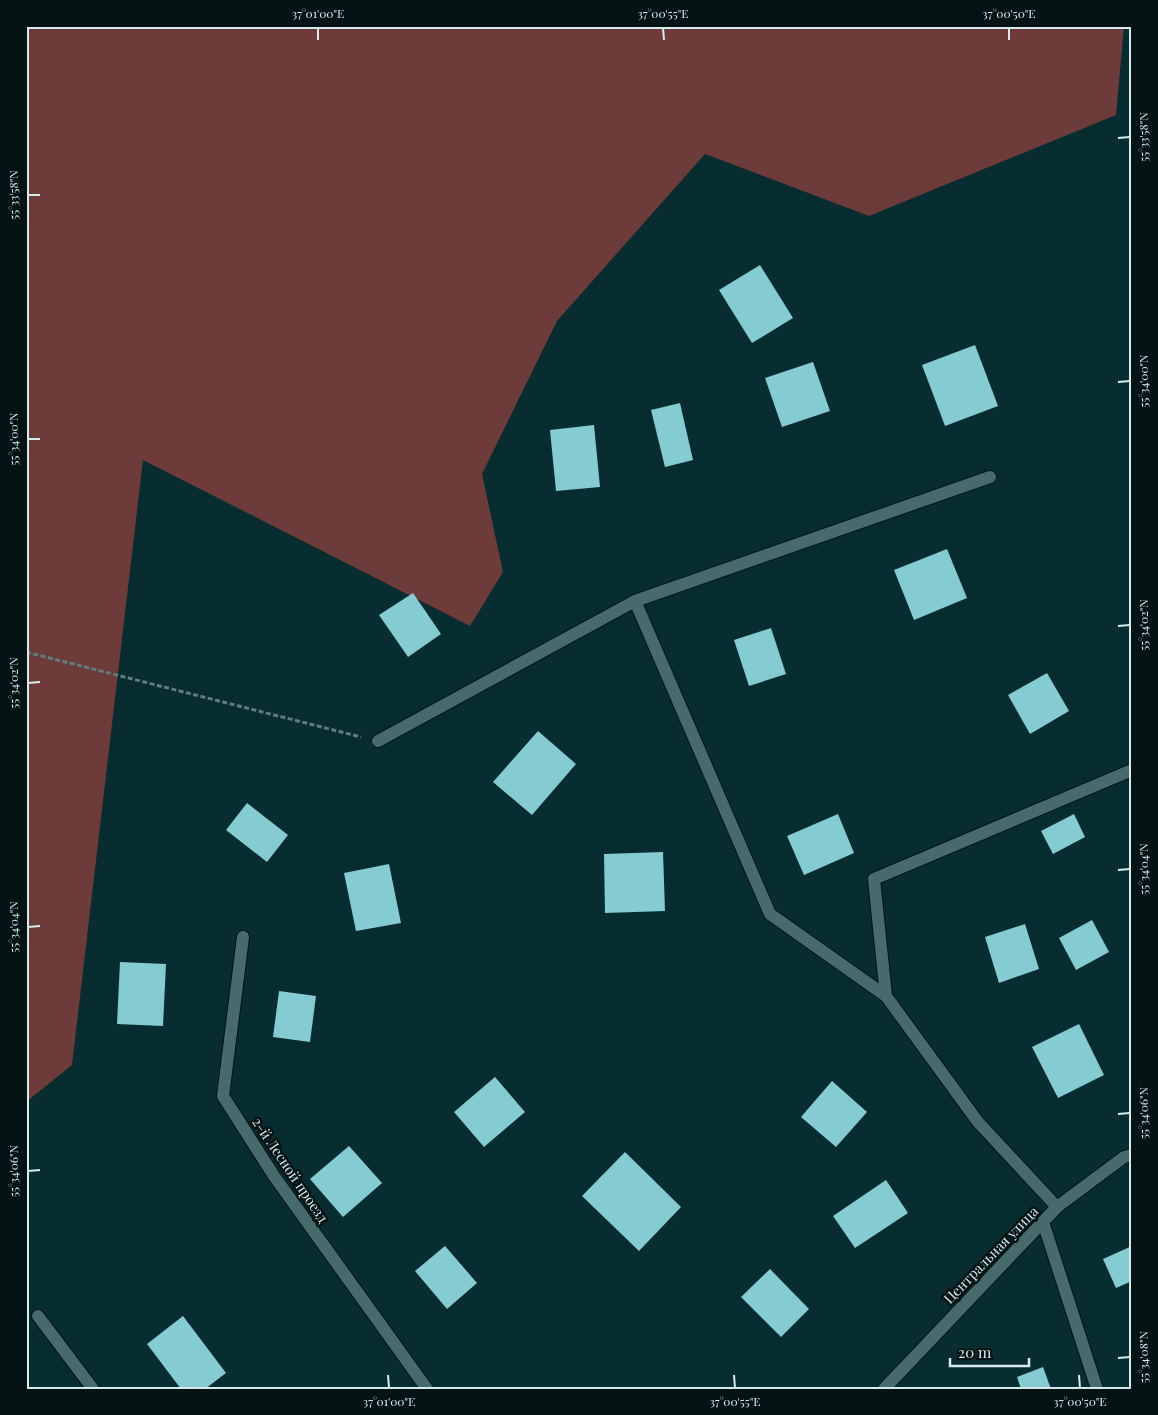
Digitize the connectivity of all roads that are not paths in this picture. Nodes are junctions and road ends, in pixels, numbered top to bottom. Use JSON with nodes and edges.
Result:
{"nodes":[{"id":1,"x":990,"y":477,"type":"dead end"},
{"id":2,"x":634,"y":601,"type":"junction"},
{"id":3,"x":378,"y":741,"type":"road end"},
{"id":4,"x":1132,"y":770,"type":"edge"},
{"id":5,"x":243,"y":937,"type":"dead end"},
{"id":6,"x":886,"y":996,"type":"junction"},
{"id":7,"x":1132,"y":1155,"type":"edge"},
{"id":8,"x":1057,"y":1207,"type":"junction"},
{"id":9,"x":1043,"y":1222,"type":"junction"},
{"id":10,"x":38,"y":1316,"type":"dead end"},
{"id":11,"x":93,"y":1389,"type":"edge"},
{"id":12,"x":427,"y":1389,"type":"edge"},
{"id":13,"x":884,"y":1389,"type":"edge"},
{"id":14,"x":1097,"y":1389,"type":"edge"}],
"edges":[{"from":1,"to":2,"type":"street"},
{"from":2,"to":3,"type":"street"},
{"from":2,"to":6,"type":"street"},
{"from":4,"to":6,"type":"street"},
{"from":5,"to":12,"type":"street","name":"2-й Лесной проезд"},
{"from":6,"to":8,"type":"street"},
{"from":7,"to":8,"type":"street","name":"Центральная улица"},
{"from":8,"to":9,"type":"street","name":"Центральная улица"},
{"from":9,"to":13,"type":"street","name":"Центральная улица"},
{"from":9,"to":14,"type":"street"},
{"from":10,"to":11,"type":"street"}]}
